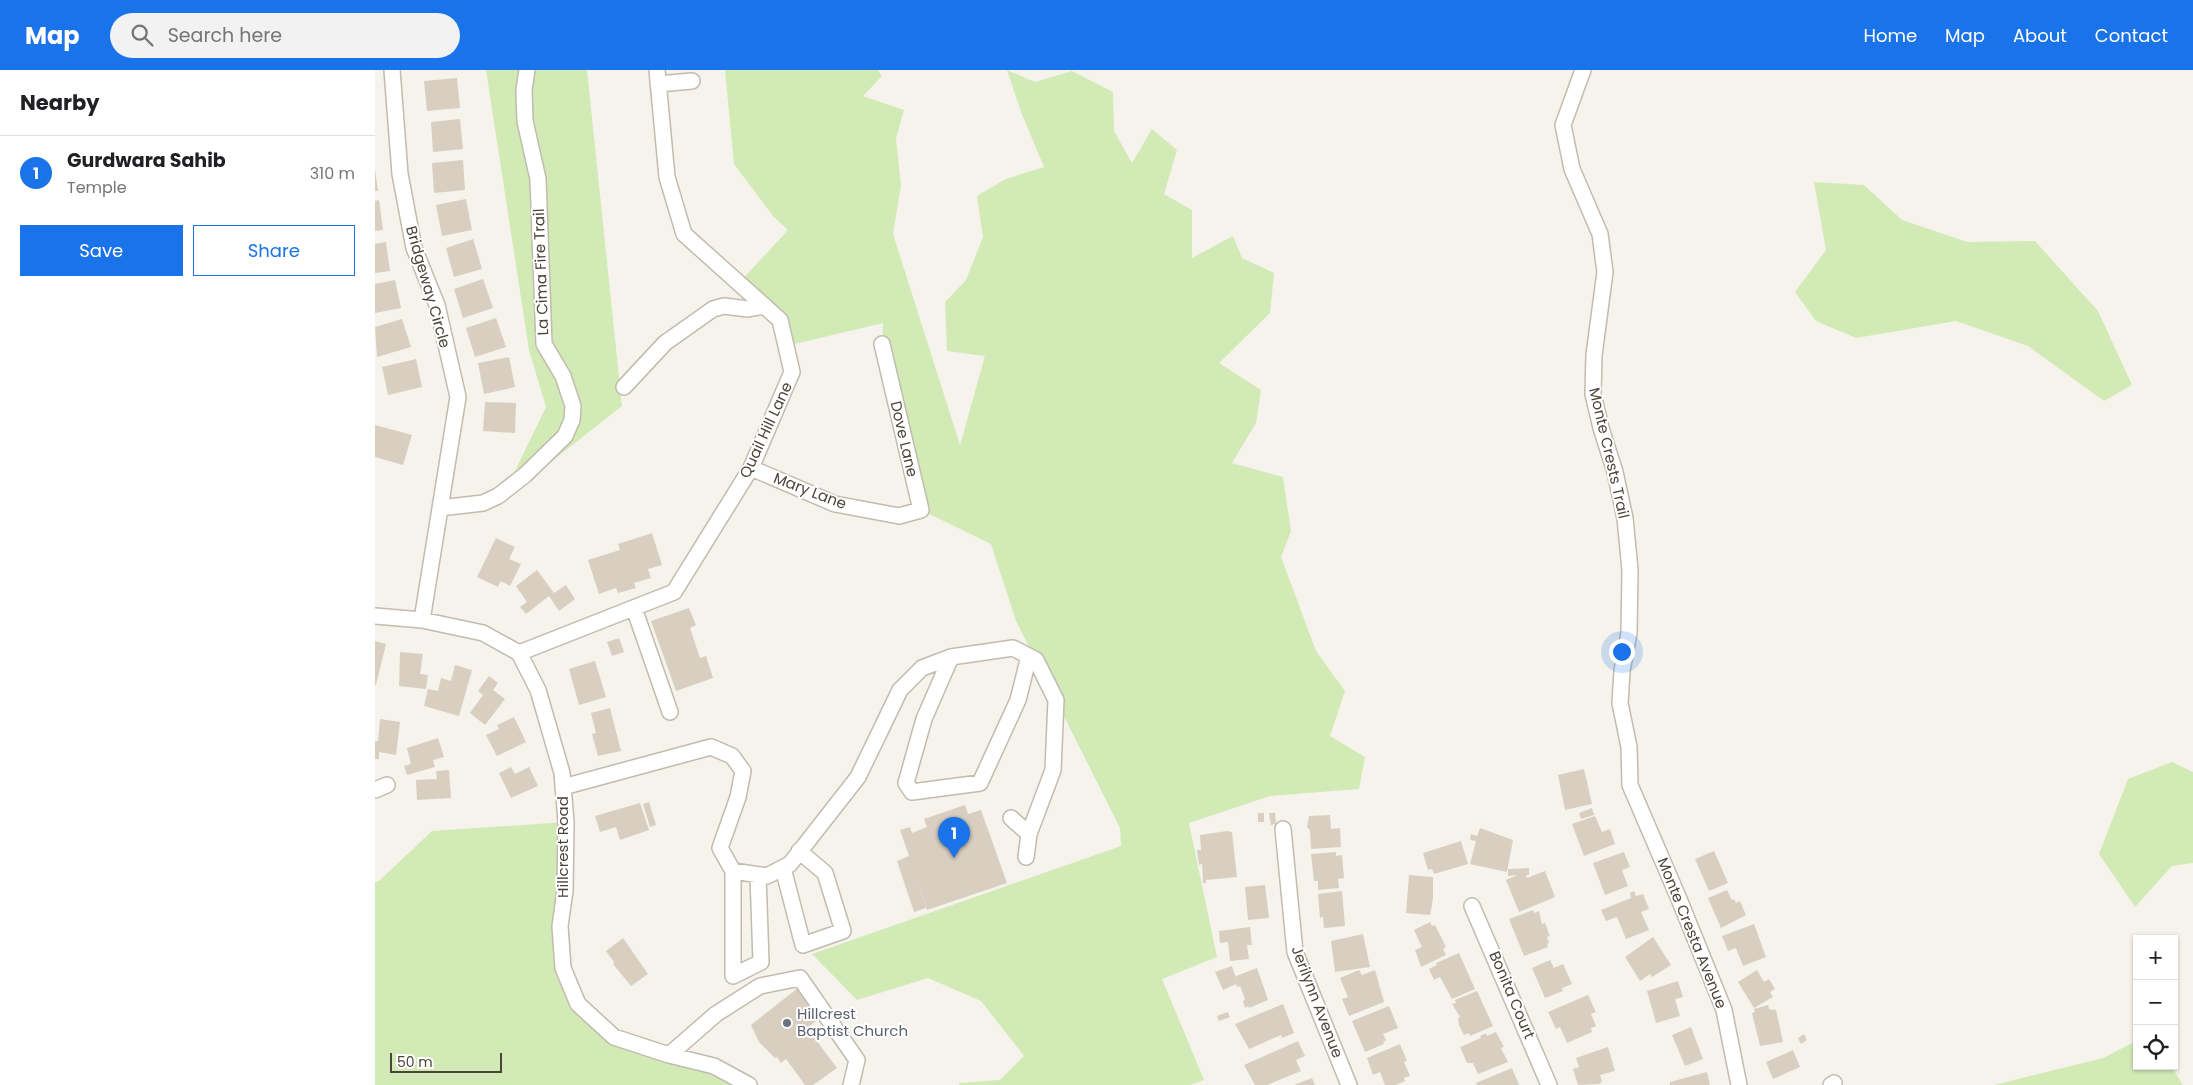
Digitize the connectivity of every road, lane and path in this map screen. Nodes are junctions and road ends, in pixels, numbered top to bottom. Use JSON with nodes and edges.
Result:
{"nodes":[{"id":1,"x":392,"y":70,"type":"edge"},
{"id":2,"x":527,"y":70,"type":"edge"},
{"id":3,"x":1583,"y":70,"type":"edge"},
{"id":4,"x":657,"y":77,"type":"edge"},
{"id":5,"x":692,"y":81,"type":"dead end"},
{"id":6,"x":764,"y":306,"type":"junction"},
{"id":7,"x":882,"y":344,"type":"dead end"},
{"id":8,"x":624,"y":387,"type":"dead end"},
{"id":9,"x":751,"y":468,"type":"junction"},
{"id":10,"x":440,"y":508,"type":"junction"},
{"id":11,"x":899,"y":516,"type":"joint"},
{"id":12,"x":634,"y":608,"type":"junction"},
{"id":13,"x":375,"y":616,"type":"edge"},
{"id":14,"x":422,"y":620,"type":"junction"},
{"id":15,"x":519,"y":653,"type":"junction"},
{"id":16,"x":1029,"y":656,"type":"junction"},
{"id":17,"x":951,"y":657,"type":"junction"},
{"id":18,"x":670,"y":712,"type":"dead end"},
{"id":19,"x":1630,"y":785,"type":"joint"},
{"id":20,"x":563,"y":787,"type":"junction"},
{"id":21,"x":1011,"y":818,"type":"dead end"},
{"id":22,"x":1283,"y":829,"type":"dead end"},
{"id":23,"x":1029,"y":834,"type":"junction"},
{"id":24,"x":799,"y":852,"type":"junction"},
{"id":25,"x":1026,"y":857,"type":"dead end"},
{"id":26,"x":783,"y":868,"type":"junction"},
{"id":27,"x":733,"y":871,"type":"junction"},
{"id":28,"x":758,"y":875,"type":"junction"},
{"id":29,"x":1472,"y":906,"type":"dead end"},
{"id":30,"x":669,"y":1055,"type":"junction"},
{"id":31,"x":749,"y":1085,"type":"edge"},
{"id":32,"x":851,"y":1085,"type":"edge"},
{"id":33,"x":1349,"y":1085,"type":"edge"},
{"id":34,"x":1549,"y":1085,"type":"edge"},
{"id":35,"x":1739,"y":1085,"type":"edge"}],
"edges":[{"from":1,"to":10,"type":"street","name":"Bridgeway Circle"},
{"from":2,"to":10,"type":"street","name":"La Cima Fire Trail"},
{"from":3,"to":19,"type":"street","name":"Monte Crests Trail"},
{"from":4,"to":5,"type":"street"},
{"from":4,"to":6,"type":"street","name":"Quail Hill Lane"},
{"from":6,"to":8,"type":"street"},
{"from":6,"to":9,"type":"street","name":"Quail Hill Lane"},
{"from":7,"to":11,"type":"street","name":"Dove Lane"},
{"from":9,"to":11,"type":"street","name":"Mary Lane"},
{"from":9,"to":12,"type":"street","name":"Quail Hill Lane"},
{"from":10,"to":14,"type":"street","name":"Bridgeway Circle"},
{"from":12,"to":15,"type":"street","name":"Quail Hill Lane"},
{"from":12,"to":18,"type":"street"},
{"from":13,"to":14,"type":"street"},
{"from":14,"to":15,"type":"street"},
{"from":15,"to":20,"type":"street","name":"Hillcrest Road"},
{"from":16,"to":17,"type":"street"},
{"from":16,"to":17,"type":"street"},
{"from":16,"to":23,"type":"street"},
{"from":17,"to":24,"type":"street"},
{"from":19,"to":35,"type":"street","name":"Monte Cresta Avenue"},
{"from":20,"to":27,"type":"street"},
{"from":20,"to":30,"type":"street","name":"Hillcrest Road"},
{"from":21,"to":23,"type":"street"},
{"from":22,"to":33,"type":"street","name":"Jerilynn Avenue"},
{"from":23,"to":25,"type":"street"},
{"from":24,"to":26,"type":"street"},
{"from":24,"to":26,"type":"street"},
{"from":26,"to":28,"type":"street"},
{"from":27,"to":28,"type":"street"},
{"from":27,"to":28,"type":"street"},
{"from":29,"to":34,"type":"street","name":"Bonita Court"},
{"from":30,"to":31,"type":"street","name":"Hillcrest Road"},
{"from":30,"to":32,"type":"street"}]}
